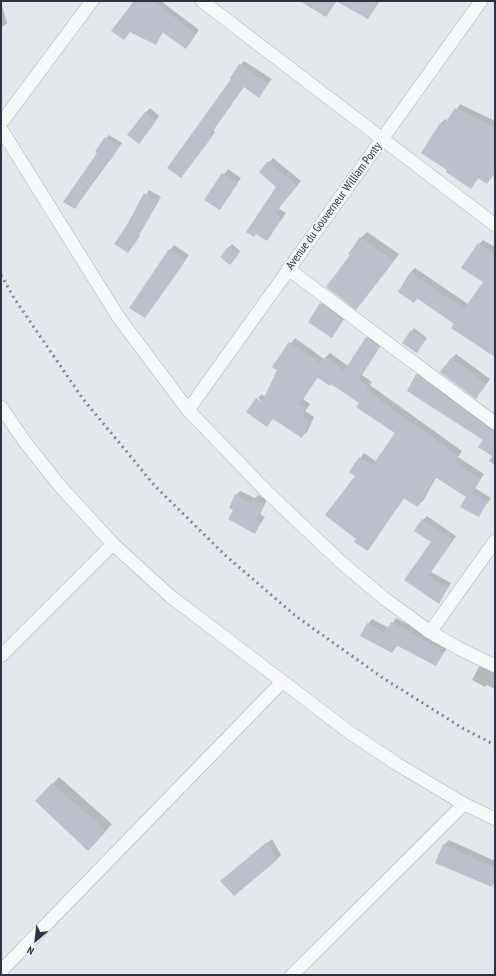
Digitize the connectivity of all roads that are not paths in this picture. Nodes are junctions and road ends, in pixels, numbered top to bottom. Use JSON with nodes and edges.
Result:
{"nodes":[{"id":1,"x":92,"y":1,"type":"edge"},
{"id":2,"x":202,"y":1,"type":"edge"},
{"id":3,"x":481,"y":1,"type":"edge"},
{"id":4,"x":1,"y":123,"type":"edge"},
{"id":5,"x":1,"y":129,"type":"edge"},
{"id":6,"x":382,"y":139,"type":"junction"},
{"id":7,"x":495,"y":225,"type":"edge"},
{"id":8,"x":288,"y":269,"type":"junction"},
{"id":9,"x":1,"y":407,"type":"edge"},
{"id":10,"x":188,"y":410,"type":"junction"},
{"id":11,"x":495,"y":423,"type":"edge"},
{"id":12,"x":495,"y":541,"type":"edge"},
{"id":13,"x":113,"y":544,"type":"junction"},
{"id":14,"x":430,"y":632,"type":"junction"},
{"id":15,"x":1,"y":656,"type":"edge"},
{"id":16,"x":495,"y":666,"type":"edge"},
{"id":17,"x":282,"y":682,"type":"junction"},
{"id":18,"x":464,"y":804,"type":"junction"},
{"id":19,"x":495,"y":819,"type":"edge"},
{"id":20,"x":1,"y":971,"type":"edge"},
{"id":21,"x":292,"y":975,"type":"edge"}],
"edges":[{"from":1,"to":4,"type":"street"},
{"from":2,"to":6,"type":"street"},
{"from":3,"to":6,"type":"street","name":"Avenue du Gouverneur William Ponty"},
{"from":5,"to":10,"type":"street"},
{"from":6,"to":7,"type":"street"},
{"from":6,"to":8,"type":"street","name":"Avenue du Gouverneur William Ponty"},
{"from":8,"to":10,"type":"street","name":"Avenue du Gouverneur William Ponty"},
{"from":8,"to":11,"type":"street"},
{"from":9,"to":13,"type":"street"},
{"from":10,"to":14,"type":"street"},
{"from":12,"to":14,"type":"street"},
{"from":13,"to":15,"type":"street"},
{"from":13,"to":17,"type":"street"},
{"from":14,"to":16,"type":"street"},
{"from":17,"to":18,"type":"street"},
{"from":17,"to":20,"type":"street"},
{"from":18,"to":19,"type":"street"},
{"from":18,"to":21,"type":"street"}]}
